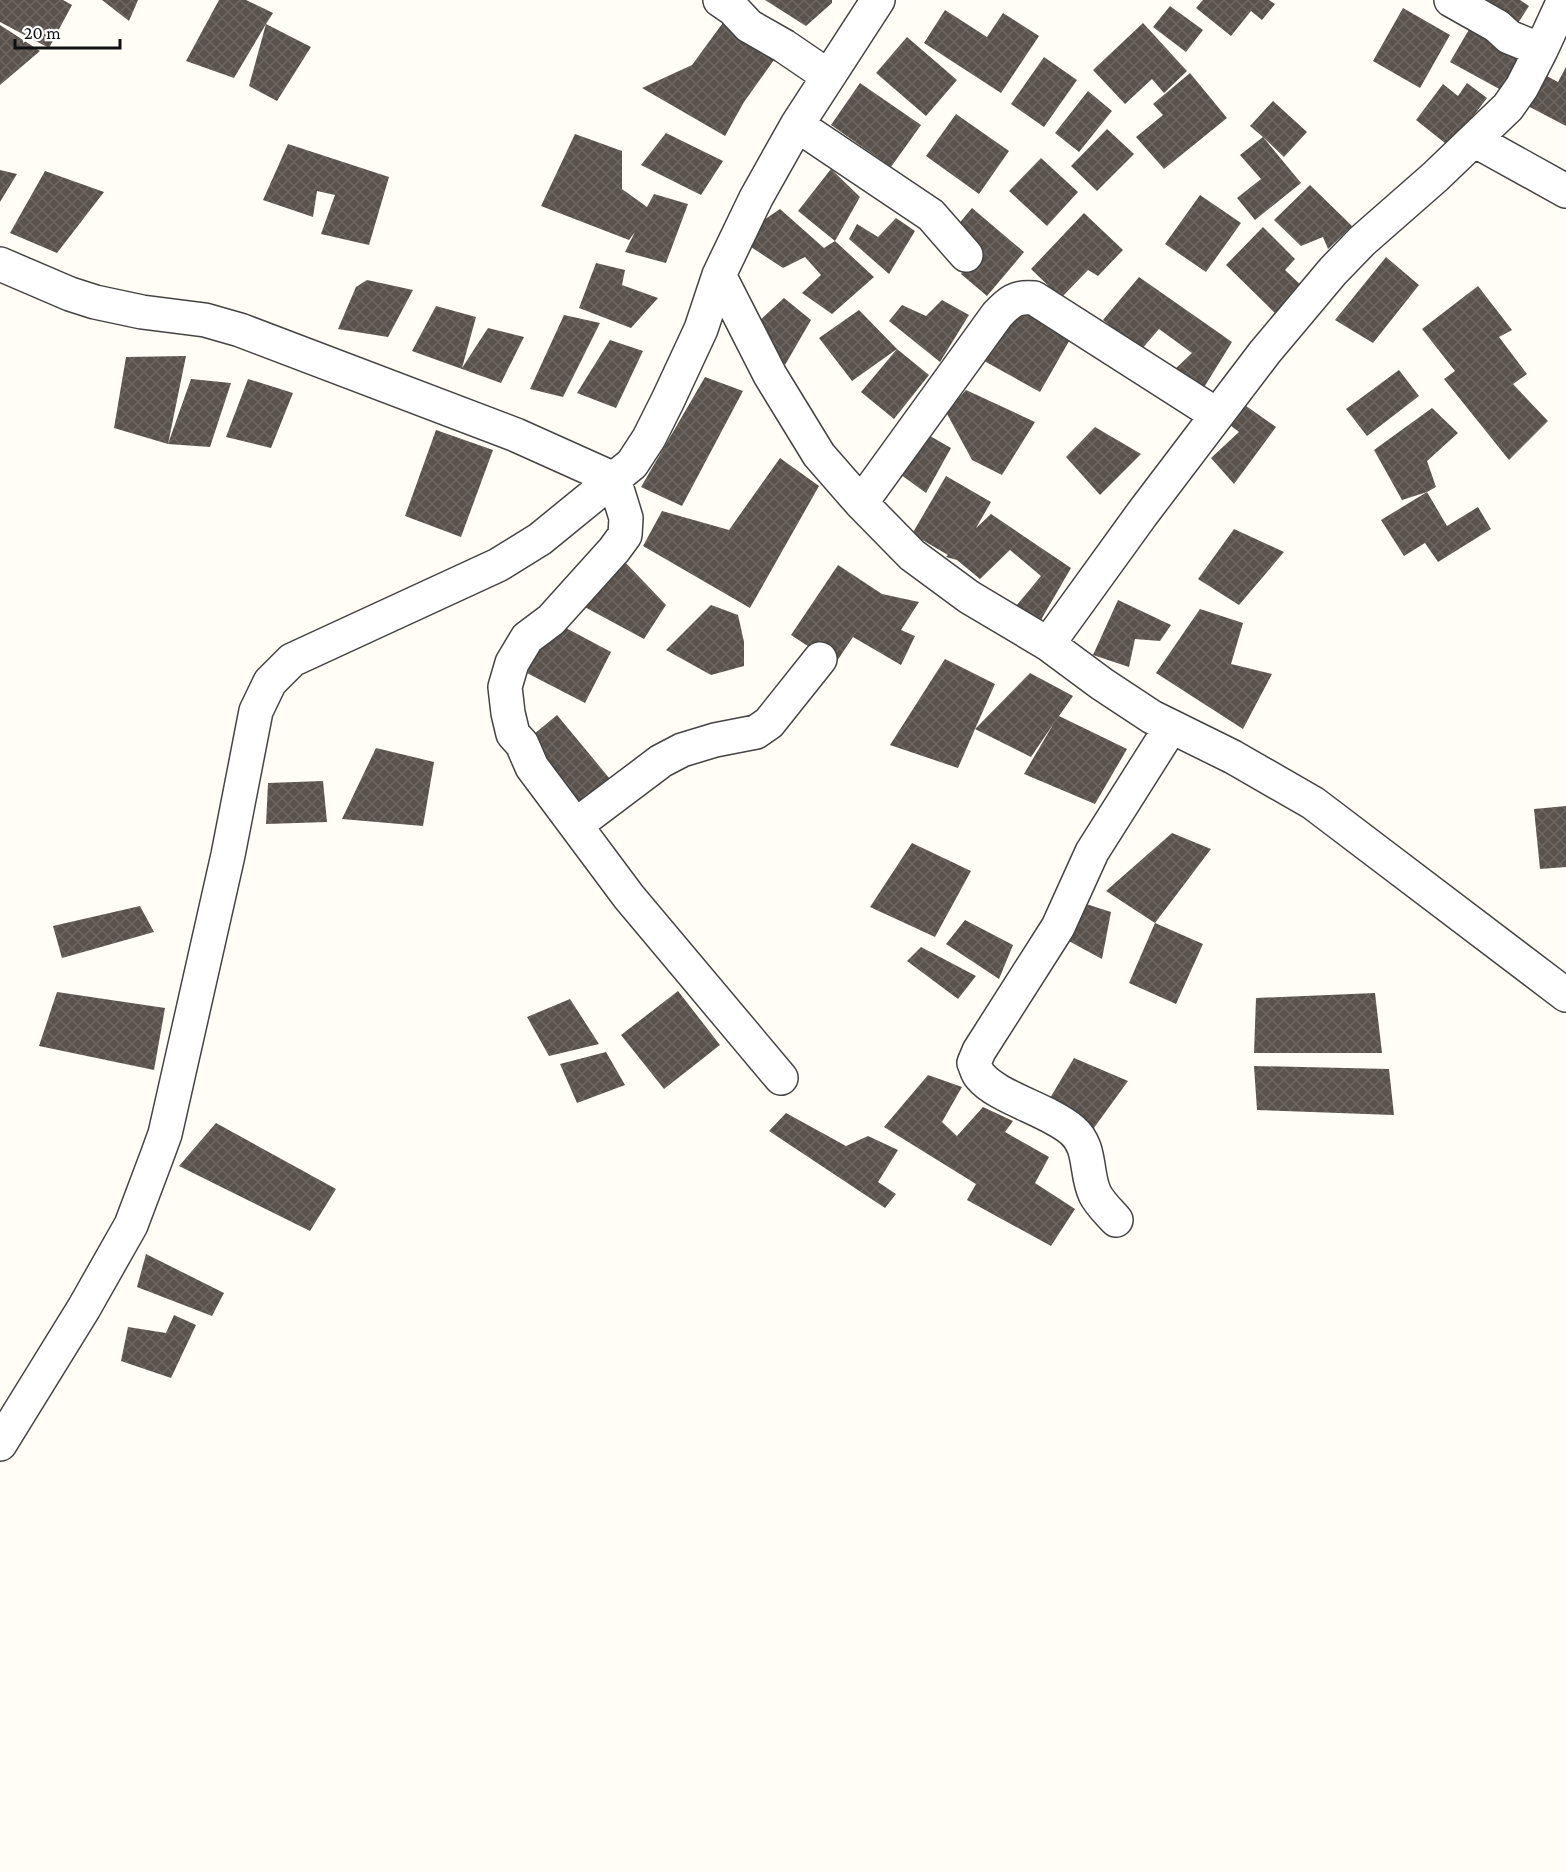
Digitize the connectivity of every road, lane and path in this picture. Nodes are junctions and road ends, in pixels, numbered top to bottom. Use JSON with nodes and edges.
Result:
{"nodes":[{"id":1,"x":720,"y":0,"type":"edge"},
{"id":2,"x":878,"y":0,"type":"edge"},
{"id":3,"x":1451,"y":0,"type":"edge"},
{"id":4,"x":1564,"y":0,"type":"edge"},
{"id":5,"x":1541,"y":50,"type":"junction"},
{"id":6,"x":828,"y":76,"type":"junction"},
{"id":7,"x":797,"y":125,"type":"junction"},
{"id":8,"x":1474,"y":140,"type":"junction"},
{"id":9,"x":1566,"y":191,"type":"edge"},
{"id":10,"x":966,"y":255,"type":"dead end"},
{"id":11,"x":0,"y":264,"type":"edge"},
{"id":12,"x":719,"y":275,"type":"junction"},
{"id":13,"x":1217,"y":415,"type":"junction"},
{"id":14,"x":614,"y":479,"type":"junction"},
{"id":15,"x":861,"y":503,"type":"junction"},
{"id":16,"x":1048,"y":644,"type":"junction"},
{"id":17,"x":820,"y":659,"type":"dead end"},
{"id":18,"x":1171,"y":727,"type":"junction"},
{"id":19,"x":576,"y":825,"type":"junction"},
{"id":20,"x":1566,"y":995,"type":"edge"},
{"id":21,"x":781,"y":1078,"type":"dead end"},
{"id":22,"x":1116,"y":1220,"type":"dead end"},
{"id":23,"x":0,"y":1444,"type":"edge"}],
"edges":[{"from":1,"to":6,"type":"street"},
{"from":2,"to":6,"type":"street"},
{"from":3,"to":5,"type":"street"},
{"from":4,"to":5,"type":"street"},
{"from":5,"to":8,"type":"street"},
{"from":6,"to":7,"type":"street"},
{"from":7,"to":10,"type":"street"},
{"from":7,"to":12,"type":"street"},
{"from":8,"to":9,"type":"street"},
{"from":8,"to":13,"type":"street"},
{"from":11,"to":14,"type":"street"},
{"from":12,"to":14,"type":"street"},
{"from":12,"to":15,"type":"street"},
{"from":13,"to":15,"type":"street"},
{"from":13,"to":16,"type":"street"},
{"from":14,"to":19,"type":"street"},
{"from":14,"to":23,"type":"street"},
{"from":15,"to":16,"type":"street"},
{"from":16,"to":18,"type":"street"},
{"from":17,"to":19,"type":"street"},
{"from":18,"to":20,"type":"street"},
{"from":18,"to":22,"type":"street"},
{"from":19,"to":21,"type":"street"}]}
